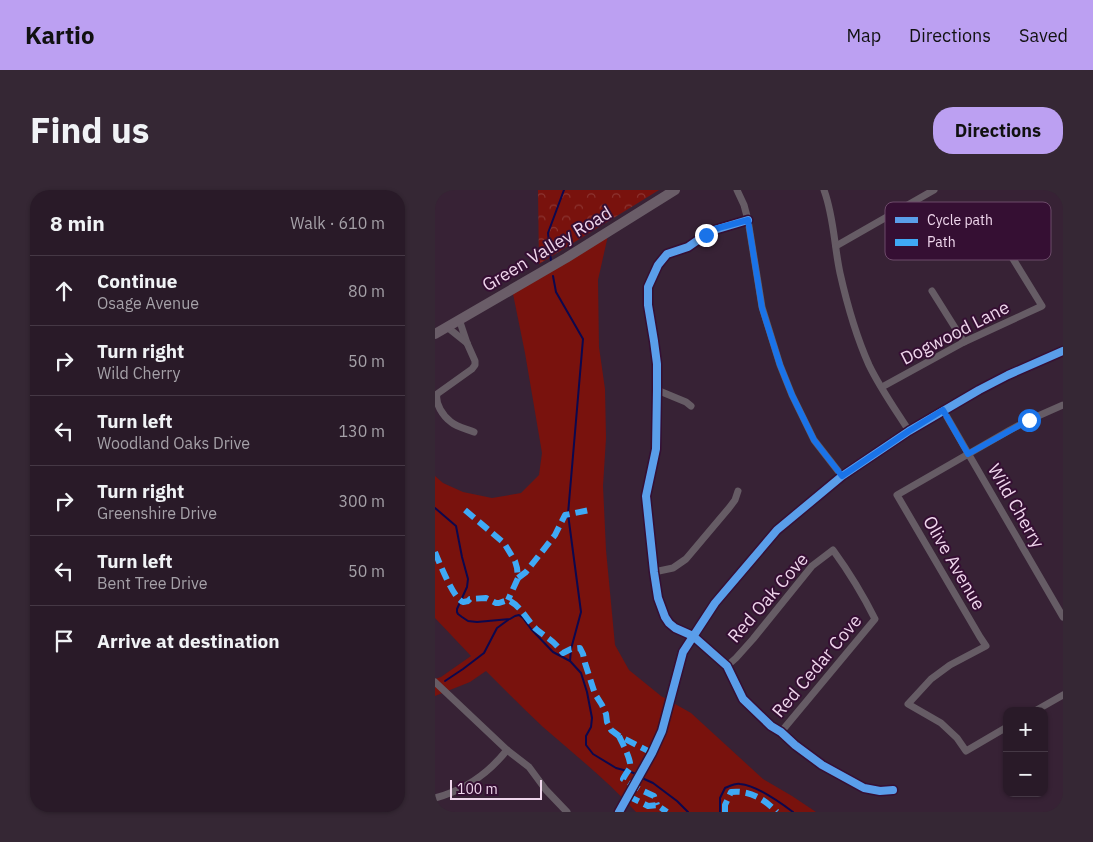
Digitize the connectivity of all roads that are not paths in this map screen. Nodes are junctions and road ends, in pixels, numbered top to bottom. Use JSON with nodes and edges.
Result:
{"nodes":[{"id":1,"x":675,"y":190,"type":"edge"},
{"id":2,"x":737,"y":190,"type":"edge"},
{"id":3,"x":824,"y":190,"type":"edge"},
{"id":4,"x":934,"y":190,"type":"edge"},
{"id":5,"x":913,"y":202,"type":"edge"},
{"id":6,"x":885,"y":218,"type":"edge"},
{"id":7,"x":748,"y":220,"type":"junction"},
{"id":8,"x":836,"y":246,"type":"junction"},
{"id":9,"x":1014,"y":260,"type":"edge"},
{"id":10,"x":932,"y":291,"type":"dead end"},
{"id":11,"x":459,"y":319,"type":"junction"},
{"id":12,"x":447,"y":327,"type":"junction"},
{"id":13,"x":435,"y":334,"type":"edge"},
{"id":14,"x":964,"y":342,"type":"junction"},
{"id":15,"x":467,"y":343,"type":"junction"},
{"id":16,"x":1063,"y":351,"type":"edge"},
{"id":17,"x":882,"y":388,"type":"junction"},
{"id":18,"x":657,"y":390,"type":"junction"},
{"id":19,"x":691,"y":406,"type":"dead end"},
{"id":20,"x":1063,"y":406,"type":"edge"},
{"id":21,"x":943,"y":410,"type":"junction"},
{"id":22,"x":909,"y":431,"type":"junction"},
{"id":23,"x":474,"y":432,"type":"dead end"},
{"id":24,"x":968,"y":454,"type":"junction"},
{"id":25,"x":842,"y":476,"type":"junction"},
{"id":26,"x":738,"y":491,"type":"dead end"},
{"id":27,"x":833,"y":550,"type":"joint"},
{"id":28,"x":654,"y":572,"type":"junction"},
{"id":29,"x":1060,"y":602,"type":"edge"},
{"id":30,"x":1063,"y":617,"type":"edge"},
{"id":31,"x":693,"y":636,"type":"junction"},
{"id":32,"x":727,"y":666,"type":"junction"},
{"id":33,"x":435,"y":682,"type":"edge"},
{"id":34,"x":1063,"y":695,"type":"edge"},
{"id":35,"x":1042,"y":707,"type":"edge"},
{"id":36,"x":1003,"y":729,"type":"edge"},
{"id":37,"x":781,"y":732,"type":"junction"},
{"id":38,"x":507,"y":750,"type":"junction"},
{"id":39,"x":893,"y":790,"type":"dead end"},
{"id":40,"x":435,"y":798,"type":"edge"},
{"id":41,"x":564,"y":811,"type":"edge"},
{"id":42,"x":619,"y":812,"type":"edge"}],
"edges":[{"from":1,"to":11,"type":"street","name":"Green Valley Road"},
{"from":2,"to":7,"type":"street"},
{"from":3,"to":8,"type":"street"},
{"from":4,"to":5,"type":"street"},
{"from":6,"to":8,"type":"street"},
{"from":7,"to":18,"type":"street"},
{"from":7,"to":25,"type":"street"},
{"from":8,"to":17,"type":"street"},
{"from":9,"to":14,"type":"street","name":"Dogwood Lane"},
{"from":10,"to":14,"type":"street"},
{"from":11,"to":12,"type":"street","name":"Green Valley Road"},
{"from":11,"to":15,"type":"street"},
{"from":12,"to":13,"type":"street","name":"Green Valley Road"},
{"from":12,"to":15,"type":"street"},
{"from":14,"to":17,"type":"street","name":"Dogwood Lane"},
{"from":15,"to":23,"type":"street"},
{"from":16,"to":21,"type":"street"},
{"from":17,"to":22,"type":"street"},
{"from":18,"to":19,"type":"street"},
{"from":18,"to":28,"type":"street"},
{"from":20,"to":24,"type":"street"},
{"from":21,"to":22,"type":"street"},
{"from":21,"to":24,"type":"street","name":"Wild Cherry"},
{"from":22,"to":25,"type":"street"},
{"from":24,"to":29,"type":"street","name":"Wild Cherry"},
{"from":24,"to":36,"type":"street","name":"Olive Avenue"},
{"from":25,"to":31,"type":"street"},
{"from":26,"to":28,"type":"street"},
{"from":27,"to":32,"type":"street","name":"Red Oak Cove"},
{"from":27,"to":37,"type":"street","name":"Red Cedar Cove"},
{"from":28,"to":31,"type":"street"},
{"from":29,"to":30,"type":"street","name":"Wild Cherry"},
{"from":31,"to":32,"type":"street"},
{"from":31,"to":42,"type":"street"},
{"from":32,"to":37,"type":"street"},
{"from":33,"to":38,"type":"street"},
{"from":34,"to":35,"type":"street"},
{"from":37,"to":39,"type":"street"},
{"from":38,"to":40,"type":"street"},
{"from":38,"to":41,"type":"street"}]}
